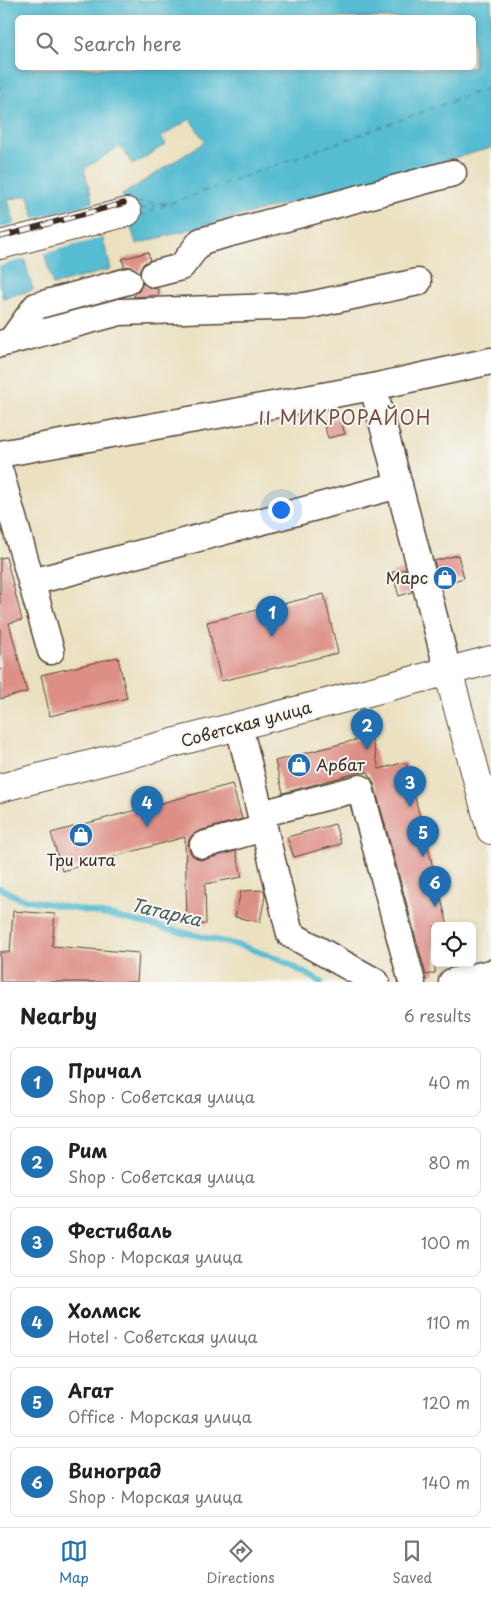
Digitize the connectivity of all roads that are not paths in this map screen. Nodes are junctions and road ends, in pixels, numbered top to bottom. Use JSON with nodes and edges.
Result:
{"nodes":[{"id":1,"x":453,"y":173,"type":"dead end"},
{"id":2,"x":127,"y":212,"type":"dead end"},
{"id":3,"x":0,"y":245,"type":"edge"},
{"id":4,"x":154,"y":274,"type":"dead end"},
{"id":5,"x":128,"y":281,"type":"dead end"},
{"id":6,"x":418,"y":282,"type":"dead end"},
{"id":7,"x":6,"y":343,"type":"edge"},
{"id":8,"x":491,"y":361,"type":"edge"},
{"id":9,"x":373,"y":387,"type":"junction"},
{"id":10,"x":0,"y":454,"type":"edge"},
{"id":11,"x":0,"y":472,"type":"edge"},
{"id":12,"x":399,"y":485,"type":"junction"},
{"id":13,"x":32,"y":582,"type":"junction"},
{"id":14,"x":52,"y":651,"type":"dead end"},
{"id":15,"x":491,"y":660,"type":"edge"},
{"id":16,"x":448,"y":671,"type":"junction"},
{"id":17,"x":239,"y":726,"type":"junction"},
{"id":18,"x":0,"y":788,"type":"edge"},
{"id":19,"x":262,"y":821,"type":"junction"},
{"id":20,"x":491,"y":830,"type":"edge"},
{"id":21,"x":203,"y":845,"type":"dead end"},
{"id":22,"x":491,"y":973,"type":"edge"},
{"id":23,"x":376,"y":982,"type":"edge"},
{"id":24,"x":412,"y":982,"type":"edge"},
{"id":25,"x":452,"y":982,"type":"edge"}],
"edges":[{"from":1,"to":4,"type":"lane"},
{"from":2,"to":3,"type":"main road"},
{"from":5,"to":7,"type":"lane"},
{"from":6,"to":7,"type":"lane"},
{"from":8,"to":9,"type":"lane"},
{"from":9,"to":10,"type":"lane"},
{"from":9,"to":12,"type":"lane"},
{"from":11,"to":13,"type":"lane"},
{"from":12,"to":13,"type":"lane"},
{"from":12,"to":16,"type":"lane"},
{"from":13,"to":14,"type":"lane"},
{"from":15,"to":16,"type":"main road","name":"Советская улица"},
{"from":16,"to":17,"type":"main road","name":"Советская улица"},
{"from":16,"to":20,"type":"main road"},
{"from":17,"to":18,"type":"main road","name":"Советская улица"},
{"from":17,"to":19,"type":"lane"},
{"from":19,"to":21,"type":"lane"},
{"from":19,"to":23,"type":"lane"},
{"from":19,"to":24,"type":"lane"},
{"from":22,"to":25,"type":"lane"}]}
